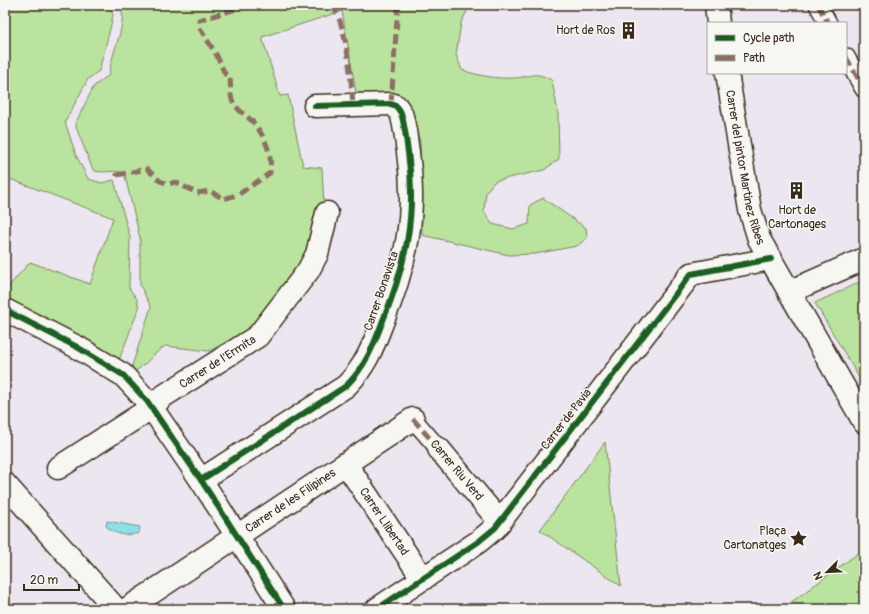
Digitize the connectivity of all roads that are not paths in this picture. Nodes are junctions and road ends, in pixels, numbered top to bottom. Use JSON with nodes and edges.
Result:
{"nodes":[{"id":1,"x":716,"y":5,"type":"edge"},
{"id":2,"x":818,"y":5,"type":"edge"},
{"id":3,"x":718,"y":22,"type":"edge"},
{"id":4,"x":827,"y":22,"type":"edge"},
{"id":5,"x":847,"y":59,"type":"edge"},
{"id":6,"x":727,"y":74,"type":"edge"},
{"id":7,"x":864,"y":89,"type":"edge"},
{"id":8,"x":315,"y":106,"type":"dead end"},
{"id":9,"x":327,"y":213,"type":"dead end"},
{"id":10,"x":770,"y":258,"type":"junction"},
{"id":11,"x":864,"y":259,"type":"edge"},
{"id":12,"x":789,"y":292,"type":"junction"},
{"id":13,"x":5,"y":310,"type":"edge"},
{"id":14,"x":151,"y":408,"type":"junction"},
{"id":15,"x":413,"y":419,"type":"joint"},
{"id":16,"x":864,"y":422,"type":"edge"},
{"id":17,"x":439,"y":450,"type":"joint"},
{"id":18,"x":346,"y":464,"type":"junction"},
{"id":19,"x":58,"y":468,"type":"dead end"},
{"id":20,"x":202,"y":480,"type":"junction"},
{"id":21,"x":5,"y":484,"type":"edge"},
{"id":22,"x":500,"y":522,"type":"junction"},
{"id":23,"x":237,"y":536,"type":"junction"},
{"id":24,"x":423,"y":579,"type":"junction"},
{"id":25,"x":116,"y":609,"type":"edge"},
{"id":26,"x":127,"y":609,"type":"edge"},
{"id":27,"x":284,"y":609,"type":"edge"},
{"id":28,"x":377,"y":609,"type":"edge"}],
"edges":[{"from":1,"to":3,"type":"street"},
{"from":2,"to":4,"type":"street"},
{"from":5,"to":7,"type":"street"},
{"from":6,"to":10,"type":"street","name":"Carrer del pintor Martinez Ribes"},
{"from":8,"to":20,"type":"street","name":"Carrer Bonavista"},
{"from":9,"to":14,"type":"street","name":"Carrer de l'Ermita"},
{"from":10,"to":12,"type":"street","name":"Carrer del pintor Martinez Ribes"},
{"from":10,"to":22,"type":"street","name":"Carrer de Pavia"},
{"from":11,"to":12,"type":"street"},
{"from":12,"to":16,"type":"street","name":"Carrer del pintor Martinez Ribes"},
{"from":13,"to":14,"type":"street"},
{"from":14,"to":19,"type":"street","name":"Carrer de l'Ermita"},
{"from":14,"to":20,"type":"street"},
{"from":15,"to":17,"type":"street","name":"Carrer Riu Verd"},
{"from":15,"to":18,"type":"street","name":"Carrer de les Filipines"},
{"from":17,"to":22,"type":"street","name":"Carrer Riu Verd"},
{"from":18,"to":23,"type":"street","name":"Carrer de les Filipines"},
{"from":18,"to":24,"type":"street","name":"Carrer Llibertad"},
{"from":20,"to":23,"type":"street"},
{"from":21,"to":25,"type":"street"},
{"from":22,"to":24,"type":"street","name":"Carrer de Pavia"},
{"from":23,"to":26,"type":"street","name":"Carrer de les Filipines"},
{"from":23,"to":27,"type":"street"},
{"from":24,"to":28,"type":"street","name":"Carrer de Pavia"}]}
